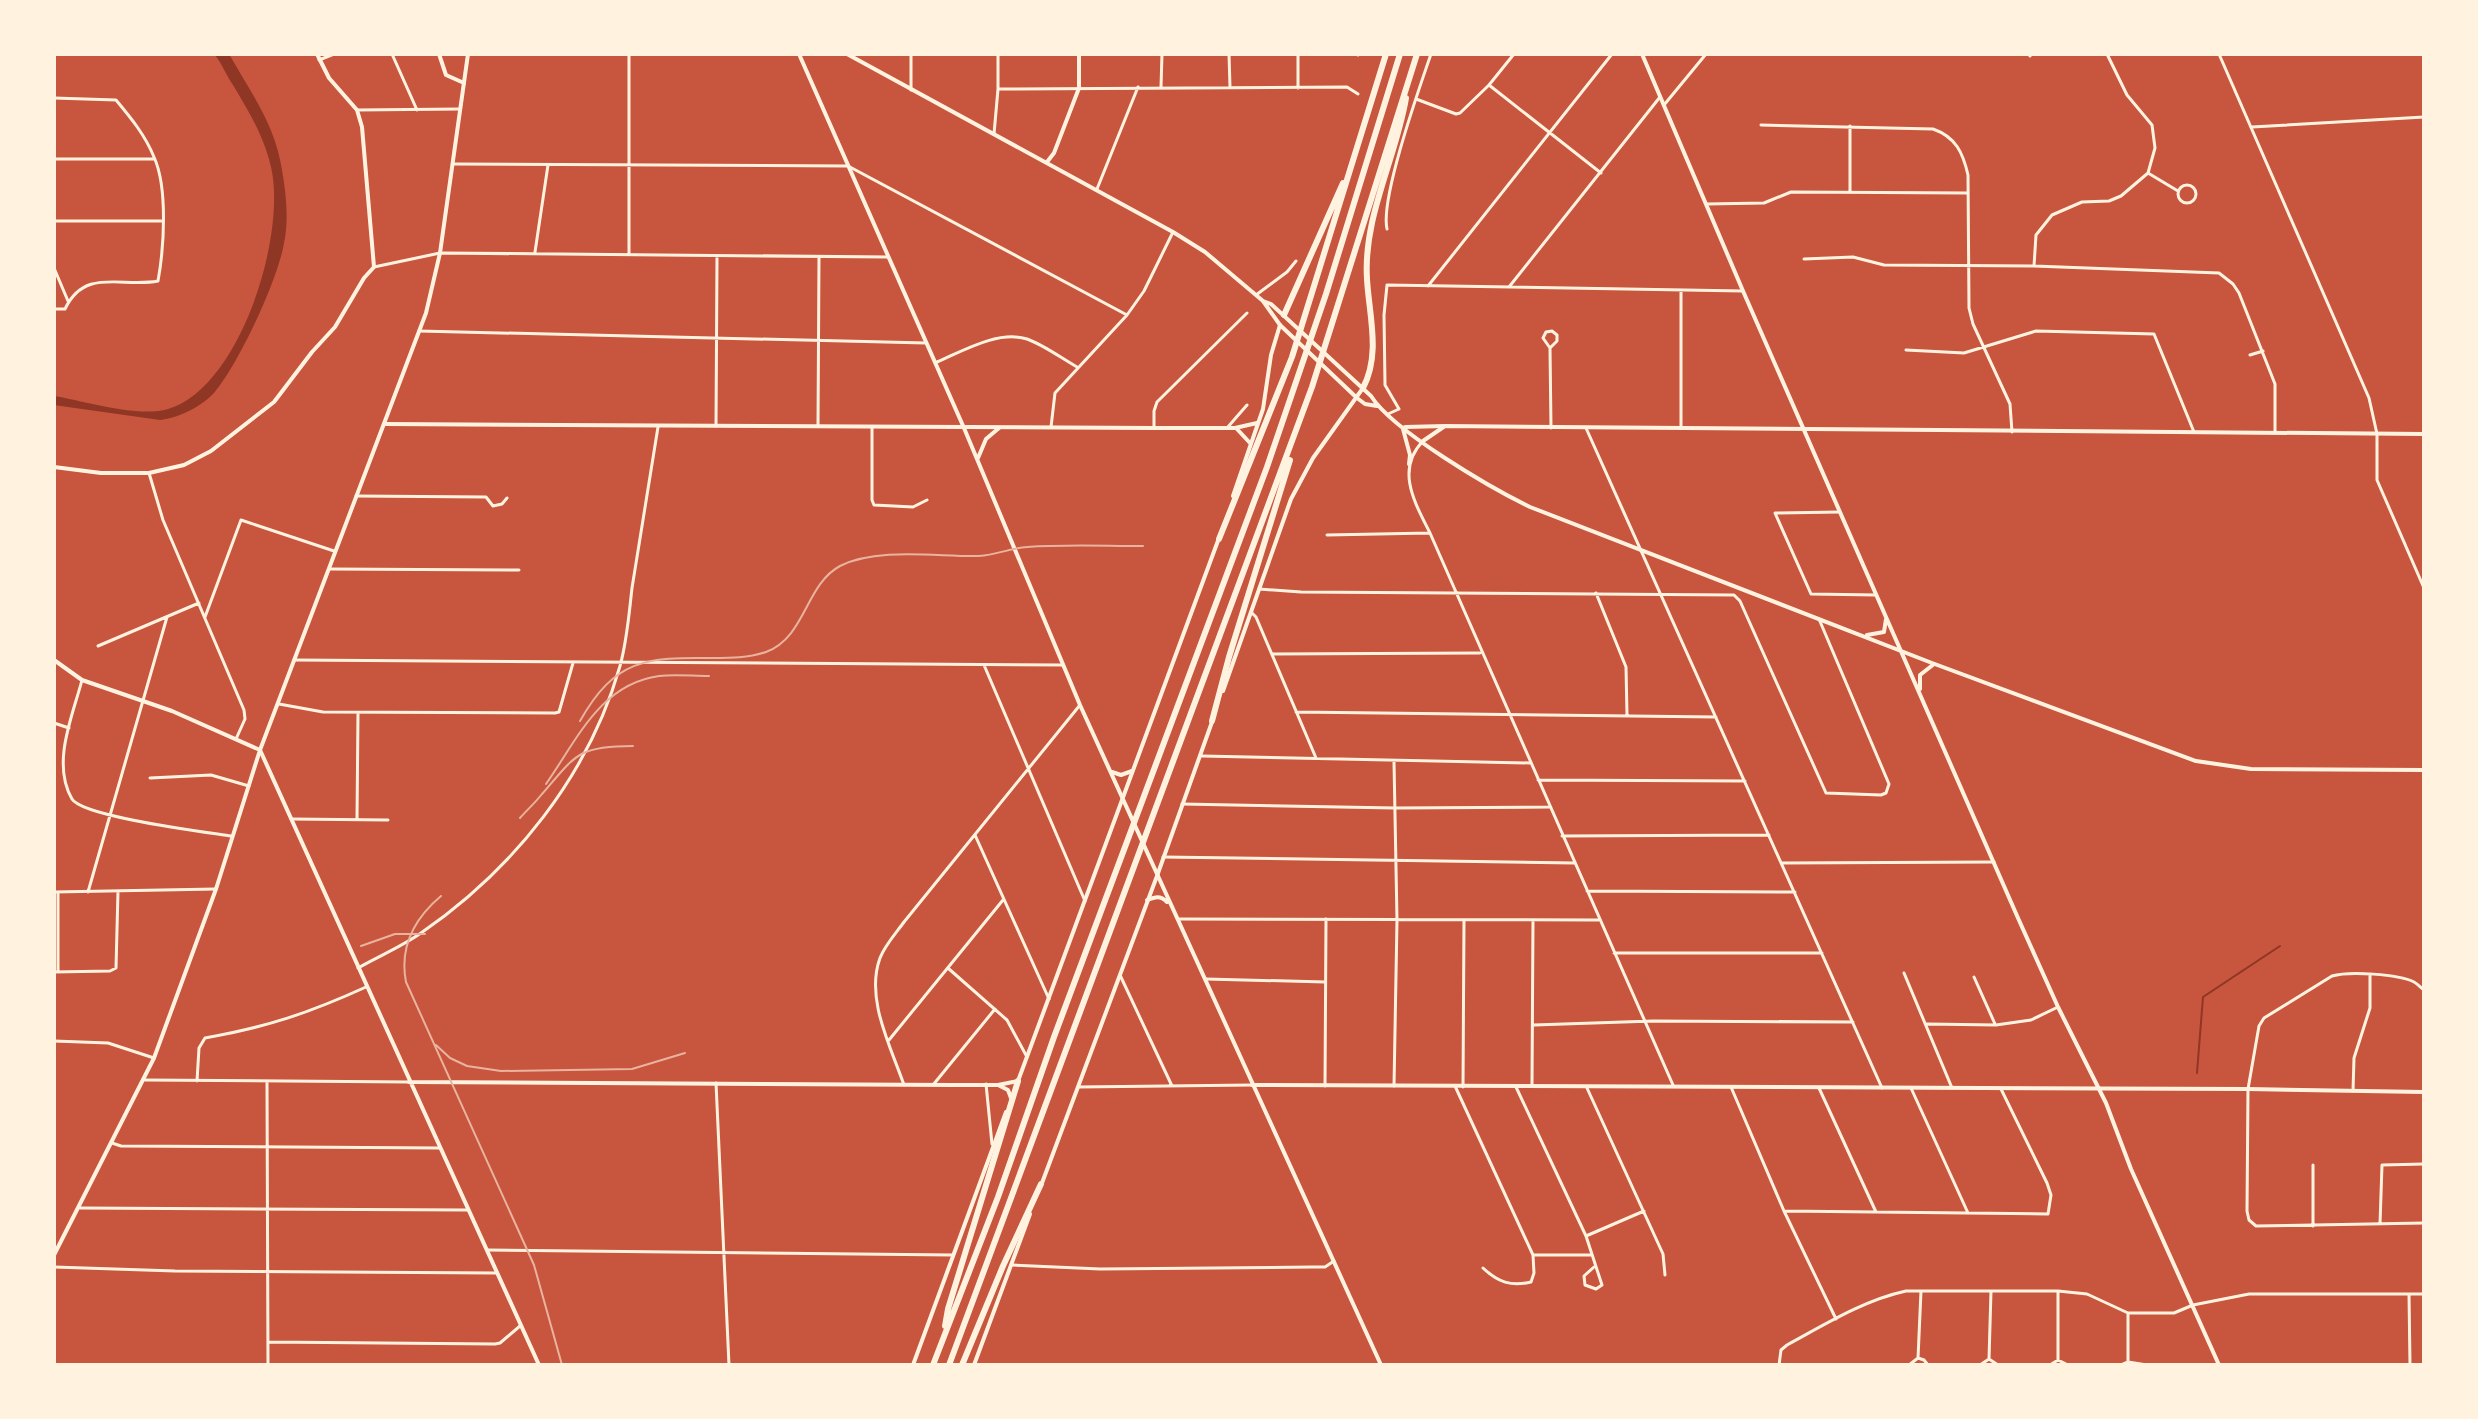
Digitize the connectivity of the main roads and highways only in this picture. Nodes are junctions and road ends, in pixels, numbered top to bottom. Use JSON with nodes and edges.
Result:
{"nodes":[{"id":1,"x":1386,"y":54,"type":"edge"},
{"id":2,"x":1400,"y":54,"type":"edge"},
{"id":3,"x":1417,"y":54,"type":"edge"},
{"id":4,"x":1408,"y":83,"type":"junction"},
{"id":5,"x":1354,"y":158,"type":"junction"},
{"id":6,"x":1284,"y":315,"type":"road end"},
{"id":7,"x":1363,"y":388,"type":"road end"},
{"id":8,"x":1299,"y":425,"type":"junction"},
{"id":9,"x":1219,"y":539,"type":"road end"},
{"id":10,"x":1212,"y":721,"type":"road end"},
{"id":11,"x":1018,"y":1081,"type":"road end"},
{"id":12,"x":1041,"y":1184,"type":"road end"},
{"id":13,"x":943,"y":1339,"type":"junction"},
{"id":14,"x":933,"y":1365,"type":"edge"},
{"id":15,"x":949,"y":1365,"type":"edge"},
{"id":16,"x":962,"y":1365,"type":"edge"}],
"edges":[{"from":1,"to":5,"type":"highway"},
{"from":2,"to":13,"type":"highway"},
{"from":3,"to":4,"type":"highway"},
{"from":4,"to":7,"type":"highway"},
{"from":4,"to":8,"type":"highway"},
{"from":5,"to":6,"type":"highway"},
{"from":5,"to":9,"type":"highway"},
{"from":8,"to":10,"type":"highway"},
{"from":8,"to":15,"type":"highway"},
{"from":11,"to":13,"type":"highway"},
{"from":12,"to":16,"type":"highway"},
{"from":13,"to":14,"type":"highway"}]}
